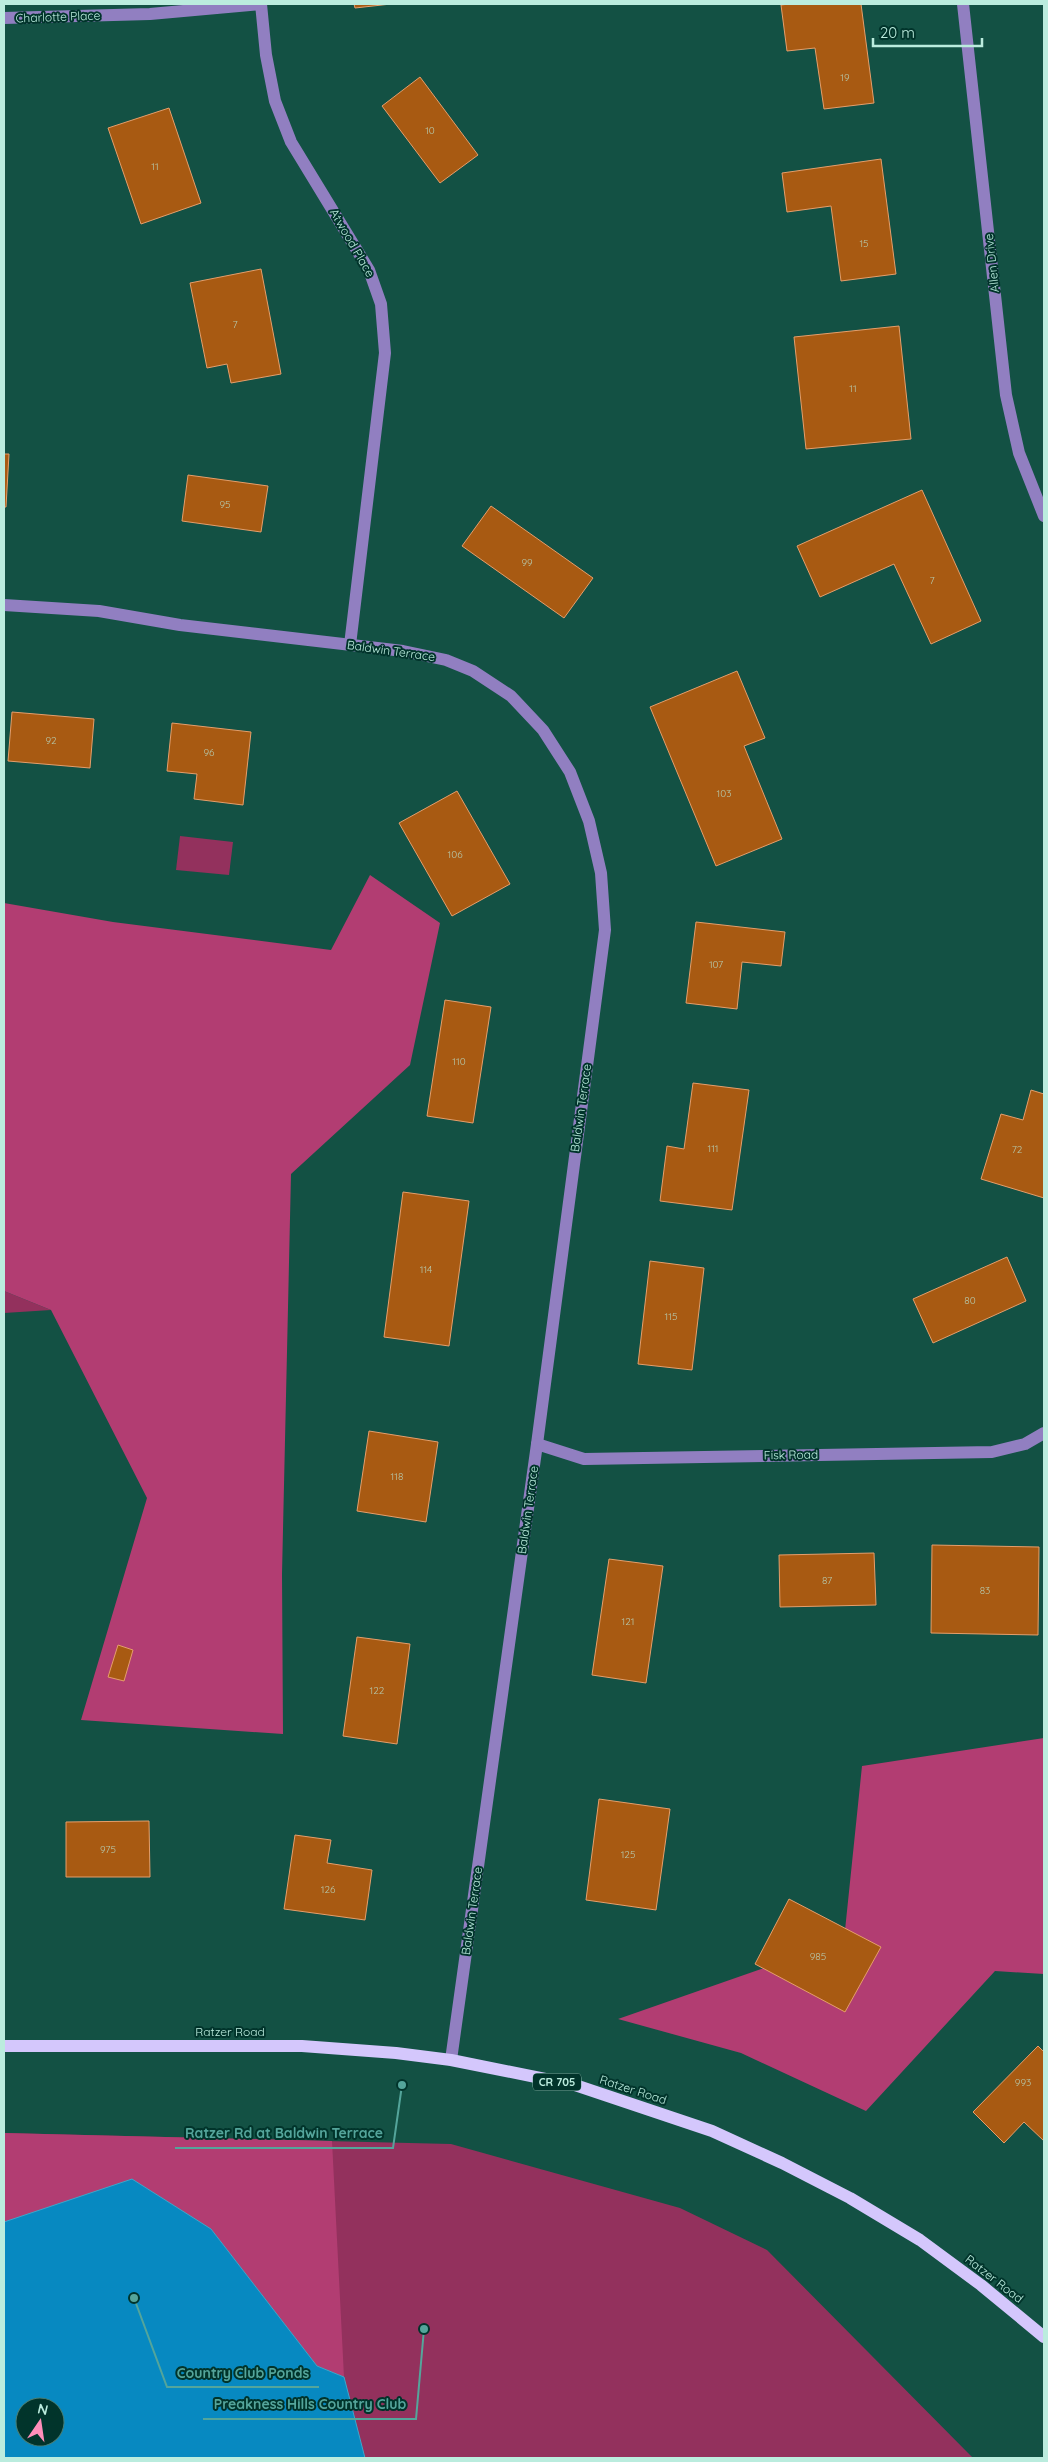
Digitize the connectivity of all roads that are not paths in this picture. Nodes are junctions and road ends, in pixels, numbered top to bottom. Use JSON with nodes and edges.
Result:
{"nodes":[{"id":1,"x":261,"y":4,"type":"edge"},
{"id":2,"x":963,"y":4,"type":"edge"},
{"id":3,"x":4,"y":18,"type":"edge"},
{"id":4,"x":1044,"y":516,"type":"edge"},
{"id":5,"x":4,"y":605,"type":"edge"},
{"id":6,"x":350,"y":645,"type":"junction"},
{"id":7,"x":1044,"y":1433,"type":"edge"},
{"id":8,"x":537,"y":1444,"type":"junction"},
{"id":9,"x":4,"y":2046,"type":"edge"},
{"id":10,"x":451,"y":2060,"type":"junction"},
{"id":11,"x":1044,"y":2337,"type":"edge"}],
"edges":[{"from":1,"to":3,"type":"street","name":"Charlotte Place"},
{"from":1,"to":6,"type":"street","name":"Atwood Place"},
{"from":2,"to":4,"type":"street","name":"Allen Drive"},
{"from":5,"to":6,"type":"street","name":"Baldwin Terrace"},
{"from":6,"to":8,"type":"street","name":"Baldwin Terrace"},
{"from":7,"to":8,"type":"street","name":"Fisk Road"},
{"from":8,"to":10,"type":"street","name":"Baldwin Terrace"},
{"from":9,"to":10,"type":"main road","name":"Ratzer Road","number":"CR 705"},
{"from":10,"to":11,"type":"main road","name":"Ratzer Road","number":"CR 705"}]}
